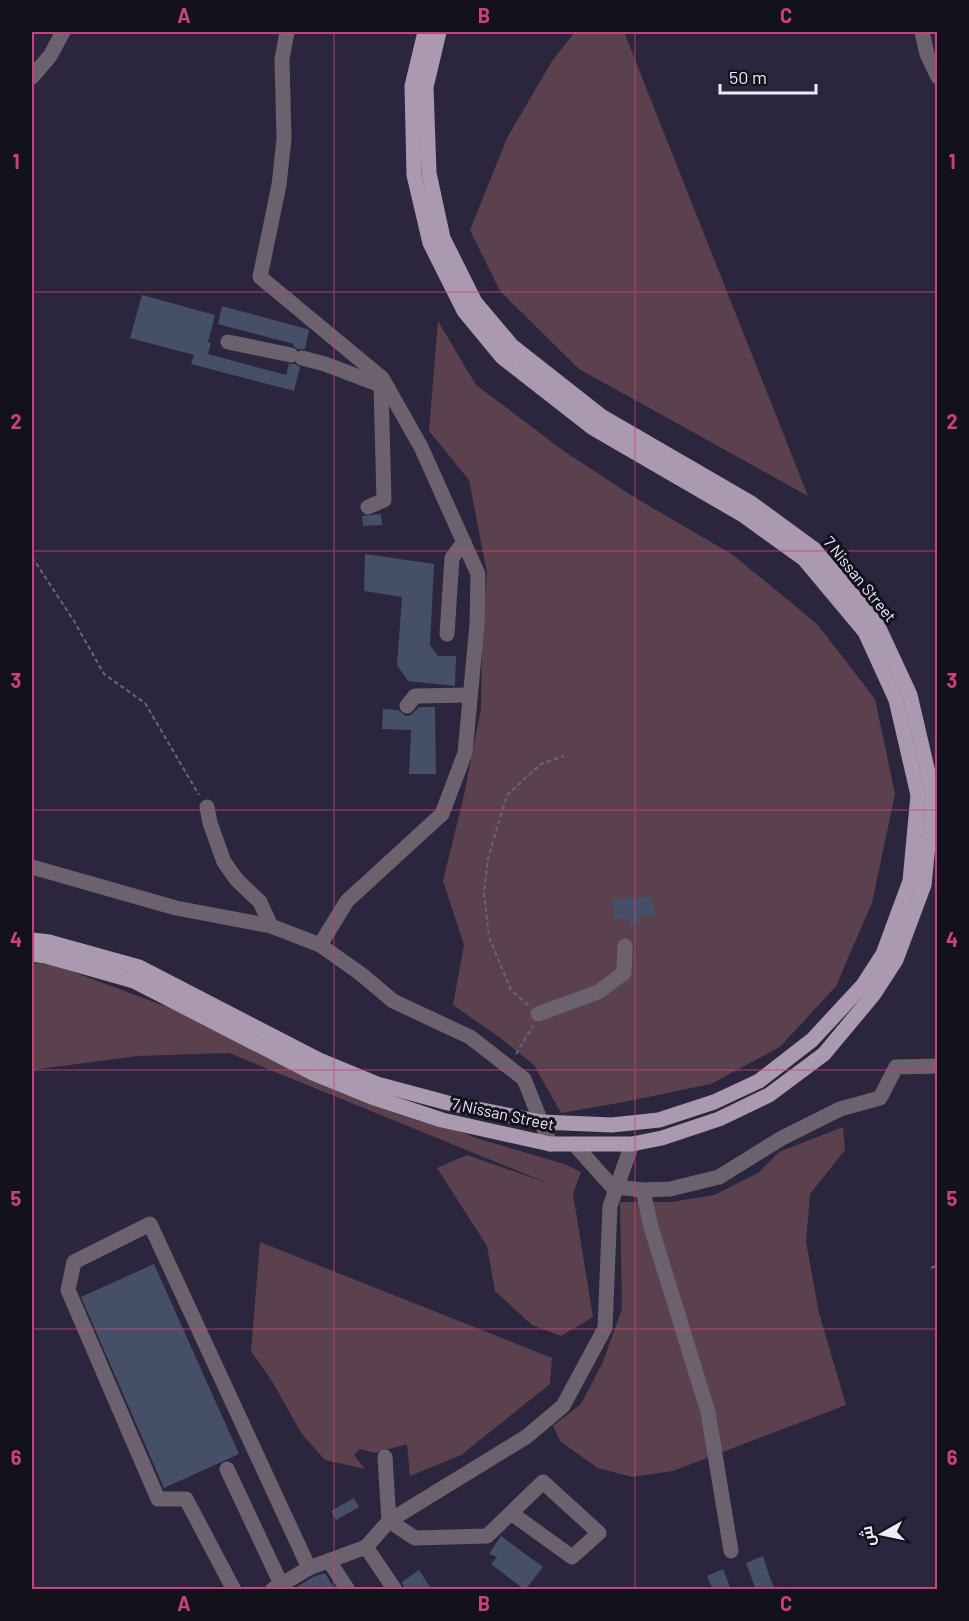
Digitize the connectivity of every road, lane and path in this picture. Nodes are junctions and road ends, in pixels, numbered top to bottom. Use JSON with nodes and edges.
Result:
{"nodes":[{"id":1,"x":63,"y":32,"type":"edge"},
{"id":2,"x":288,"y":32,"type":"edge"},
{"id":3,"x":424,"y":32,"type":"edge"},
{"id":4,"x":439,"y":32,"type":"edge"},
{"id":5,"x":922,"y":32,"type":"edge"},
{"id":6,"x":32,"y":77,"type":"edge"},
{"id":7,"x":938,"y":78,"type":"edge"},
{"id":8,"x":228,"y":342,"type":"dead end"},
{"id":9,"x":384,"y":386,"type":"junction"},
{"id":10,"x":368,"y":507,"type":"dead end"},
{"id":11,"x":464,"y":542,"type":"junction"},
{"id":12,"x":32,"y":557,"type":"edge"},
{"id":13,"x":447,"y":634,"type":"dead end"},
{"id":14,"x":470,"y":695,"type":"junction"},
{"id":15,"x":407,"y":706,"type":"dead end"},
{"id":16,"x":564,"y":756,"type":"dead end"},
{"id":17,"x":207,"y":807,"type":"joint"},
{"id":18,"x":32,"y":867,"type":"edge"},
{"id":19,"x":271,"y":926,"type":"junction"},
{"id":20,"x":32,"y":940,"type":"edge"},
{"id":21,"x":320,"y":945,"type":"junction"},
{"id":22,"x":625,"y":946,"type":"dead end"},
{"id":23,"x":32,"y":954,"type":"edge"},
{"id":24,"x":538,"y":1014,"type":"junction"},
{"id":25,"x":938,"y":1066,"type":"edge"},
{"id":26,"x":509,"y":1067,"type":"junction"},
{"id":27,"x":541,"y":1122,"type":"junction"},
{"id":28,"x":550,"y":1144,"type":"junction"},
{"id":29,"x":574,"y":1144,"type":"junction"},
{"id":30,"x":632,"y":1144,"type":"junction"},
{"id":31,"x":616,"y":1189,"type":"junction"},
{"id":32,"x":644,"y":1190,"type":"junction"},
{"id":33,"x":938,"y":1265,"type":"edge"},
{"id":34,"x":931,"y":1268,"type":"dead end"},
{"id":35,"x":385,"y":1456,"type":"dead end"},
{"id":36,"x":227,"y":1469,"type":"dead end"},
{"id":37,"x":511,"y":1513,"type":"junction"},
{"id":38,"x":389,"y":1521,"type":"junction"},
{"id":39,"x":366,"y":1547,"type":"junction"},
{"id":40,"x":731,"y":1551,"type":"dead end"},
{"id":41,"x":329,"y":1561,"type":"junction"},
{"id":42,"x":309,"y":1568,"type":"junction"},
{"id":43,"x":276,"y":1587,"type":"edge"},
{"id":44,"x":234,"y":1590,"type":"edge"},
{"id":45,"x":348,"y":1590,"type":"edge"},
{"id":46,"x":396,"y":1590,"type":"edge"}],
"edges":[{"from":1,"to":6,"type":"street"},
{"from":2,"to":9,"type":"street"},
{"from":3,"to":27,"type":"main road","name":"7 Nissan Street"},
{"from":4,"to":30,"type":"main road","name":"7 Nissan Street"},
{"from":5,"to":7,"type":"street"},
{"from":8,"to":9,"type":"street"},
{"from":9,"to":10,"type":"street"},
{"from":9,"to":11,"type":"street"},
{"from":11,"to":13,"type":"street"},
{"from":11,"to":14,"type":"street"},
{"from":12,"to":17,"type":"path"},
{"from":14,"to":15,"type":"street"},
{"from":14,"to":21,"type":"street"},
{"from":16,"to":24,"type":"path"},
{"from":17,"to":19,"type":"street"},
{"from":18,"to":19,"type":"street"},
{"from":19,"to":21,"type":"street"},
{"from":20,"to":27,"type":"main road","name":"7 Nissan Street"},
{"from":21,"to":26,"type":"street"},
{"from":22,"to":24,"type":"street"},
{"from":23,"to":28,"type":"main road","name":"7 Nissan Street"},
{"from":24,"to":26,"type":"path"},
{"from":25,"to":32,"type":"street"},
{"from":26,"to":27,"type":"street"},
{"from":27,"to":28,"type":"street"},
{"from":28,"to":29,"type":"main road","name":"7 Nissan Street"},
{"from":29,"to":30,"type":"main road","name":"7 Nissan Street"},
{"from":29,"to":31,"type":"street"},
{"from":30,"to":31,"type":"street"},
{"from":31,"to":32,"type":"street"},
{"from":31,"to":38,"type":"street"},
{"from":32,"to":40,"type":"street"},
{"from":33,"to":34,"type":"path"},
{"from":35,"to":38,"type":"street"},
{"from":36,"to":43,"type":"street"},
{"from":37,"to":37,"type":"street"},
{"from":37,"to":38,"type":"street"},
{"from":38,"to":39,"type":"street"},
{"from":39,"to":41,"type":"street"},
{"from":39,"to":46,"type":"street"},
{"from":41,"to":42,"type":"street"},
{"from":41,"to":45,"type":"street"},
{"from":42,"to":43,"type":"street"},
{"from":42,"to":44,"type":"street"}]}
